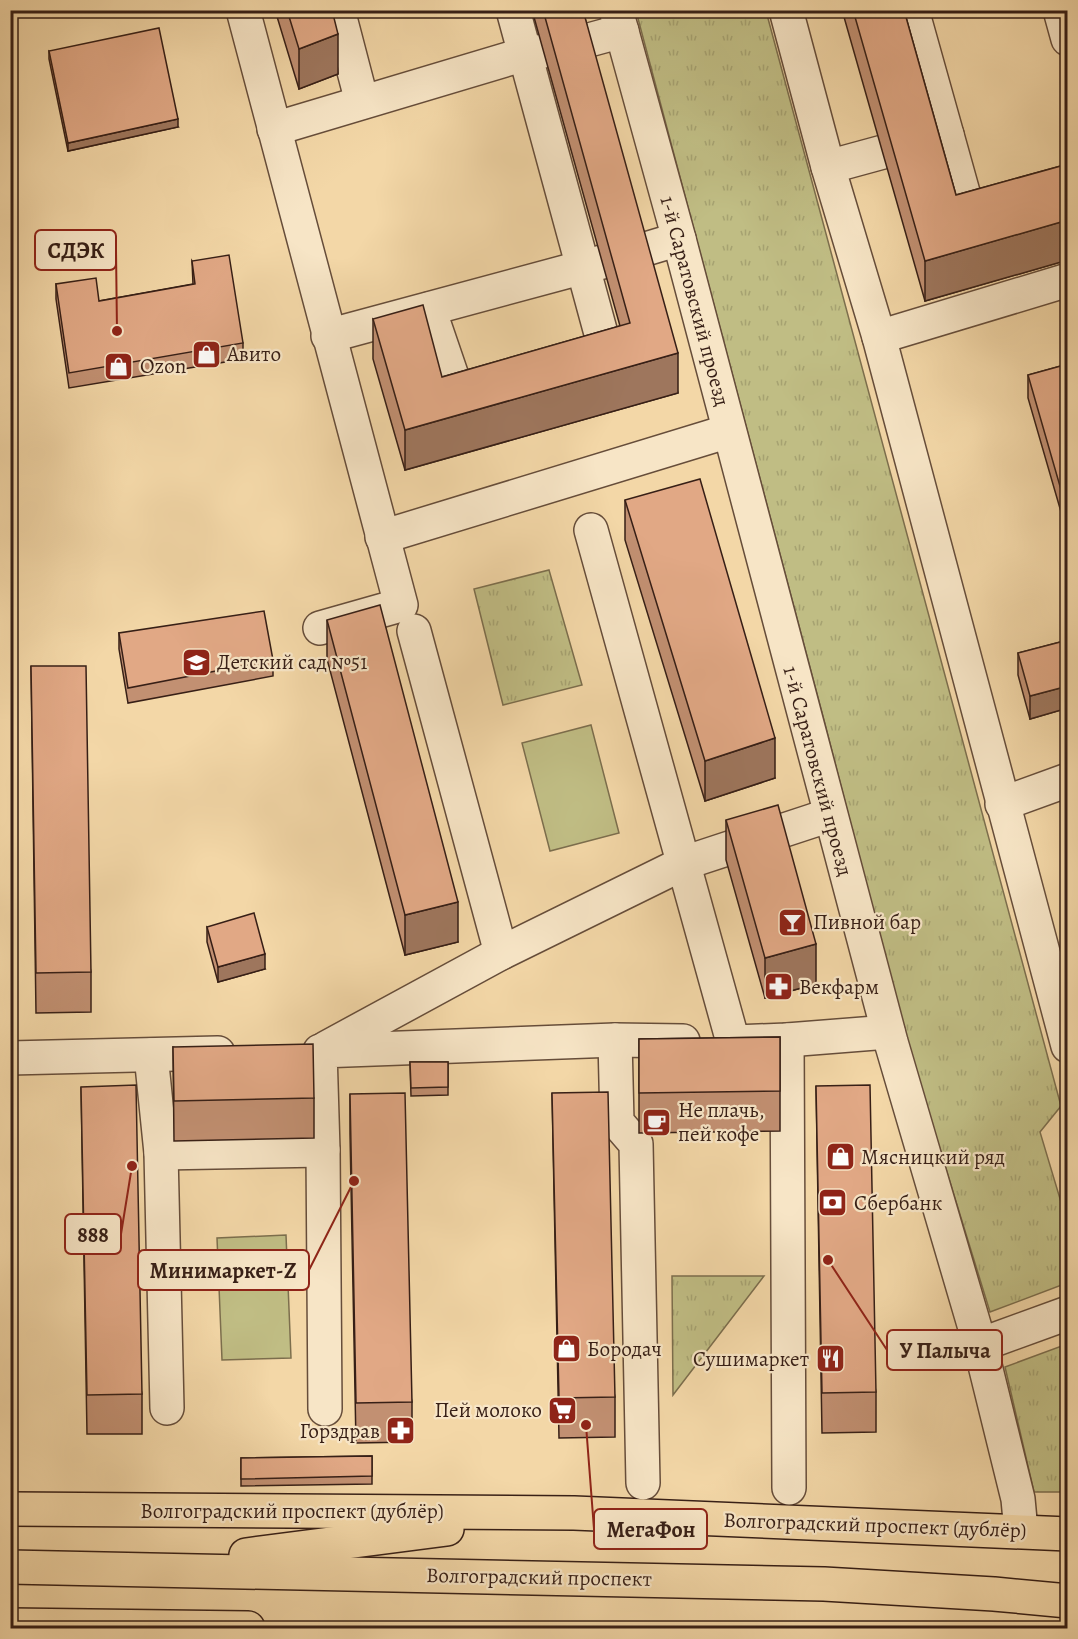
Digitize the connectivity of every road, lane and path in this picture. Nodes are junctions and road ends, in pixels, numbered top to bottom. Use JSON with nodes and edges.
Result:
{"nodes":[{"id":1,"x":243,"y":10,"type":"edge"},
{"id":2,"x":338,"y":10,"type":"edge"},
{"id":3,"x":513,"y":10,"type":"edge"},
{"id":4,"x":786,"y":10,"type":"edge"},
{"id":5,"x":912,"y":10,"type":"edge"},
{"id":6,"x":1060,"y":10,"type":"edge"},
{"id":7,"x":619,"y":21,"type":"edge"},
{"id":8,"x":1068,"y":39,"type":"edge"},
{"id":9,"x":578,"y":43,"type":"edge"},
{"id":10,"x":534,"y":53,"type":"junction"},
{"id":11,"x":362,"y":102,"type":"junction"},
{"id":12,"x":274,"y":129,"type":"junction"},
{"id":13,"x":883,"y":152,"type":"edge"},
{"id":14,"x":828,"y":168,"type":"junction"},
{"id":15,"x":1068,"y":185,"type":"edge"},
{"id":16,"x":680,"y":239,"type":"junction"},
{"id":17,"x":639,"y":251,"type":"edge"},
{"id":18,"x":593,"y":265,"type":"junction"},
{"id":19,"x":1068,"y":280,"type":"edge"},
{"id":20,"x":429,"y":309,"type":"junction"},
{"id":21,"x":328,"y":336,"type":"junction"},
{"id":22,"x":879,"y":337,"type":"junction"},
{"id":23,"x":560,"y":364,"type":"edge"},
{"id":24,"x":515,"y":376,"type":"edge"},
{"id":25,"x":729,"y":431,"type":"junction"},
{"id":26,"x":591,"y":530,"type":"dead end"},
{"id":27,"x":382,"y":537,"type":"junction"},
{"id":28,"x":320,"y":628,"type":"dead end"},
{"id":29,"x":414,"y":631,"type":"dead end"},
{"id":30,"x":1068,"y":780,"type":"edge"},
{"id":31,"x":1002,"y":804,"type":"junction"},
{"id":32,"x":830,"y":815,"type":"junction"},
{"id":33,"x":684,"y":863,"type":"junction"},
{"id":34,"x":501,"y":953,"type":"junction"},
{"id":35,"x":888,"y":1032,"type":"junction"},
{"id":36,"x":615,"y":1040,"type":"junction"},
{"id":37,"x":787,"y":1040,"type":"junction"},
{"id":38,"x":733,"y":1042,"type":"junction"},
{"id":39,"x":1068,"y":1046,"type":"edge"},
{"id":40,"x":320,"y":1051,"type":"junction"},
{"id":41,"x":286,"y":1052,"type":"edge"},
{"id":42,"x":252,"y":1053,"type":"edge"},
{"id":43,"x":151,"y":1055,"type":"junction"},
{"id":44,"x":10,"y":1058,"type":"edge"},
{"id":45,"x":323,"y":1150,"type":"junction"},
{"id":46,"x":162,"y":1153,"type":"junction"},
{"id":47,"x":1068,"y":1313,"type":"edge"},
{"id":48,"x":981,"y":1346,"type":"junction"},
{"id":49,"x":167,"y":1408,"type":"dead end"},
{"id":50,"x":326,"y":1409,"type":"dead end"},
{"id":51,"x":644,"y":1483,"type":"dead end"},
{"id":52,"x":789,"y":1488,"type":"dead end"},
{"id":53,"x":10,"y":1509,"type":"edge"},
{"id":54,"x":574,"y":1513,"type":"junction"},
{"id":55,"x":1021,"y":1531,"type":"junction"},
{"id":56,"x":1068,"y":1534,"type":"edge"},
{"id":57,"x":10,"y":1567,"type":"edge"},
{"id":58,"x":133,"y":1569,"type":"junction"},
{"id":59,"x":1068,"y":1601,"type":"edge"},
{"id":60,"x":10,"y":1625,"type":"edge"},
{"id":61,"x":210,"y":1628,"type":"edge"},
{"id":62,"x":248,"y":1629,"type":"edge"}],
"edges":[{"from":1,"to":12,"type":"street"},
{"from":2,"to":11,"type":"street"},
{"from":3,"to":10,"type":"street"},
{"from":4,"to":14,"type":"street"},
{"from":5,"to":15,"type":"street"},
{"from":6,"to":8,"type":"street"},
{"from":7,"to":9,"type":"street"},
{"from":7,"to":16,"type":"street","name":"1-й Саратовский проезд"},
{"from":10,"to":11,"type":"street"},
{"from":10,"to":18,"type":"street"},
{"from":11,"to":12,"type":"street"},
{"from":12,"to":21,"type":"street"},
{"from":13,"to":14,"type":"street"},
{"from":14,"to":22,"type":"street"},
{"from":16,"to":17,"type":"street"},
{"from":16,"to":25,"type":"street","name":"1-й Саратовский проезд"},
{"from":18,"to":20,"type":"street"},
{"from":18,"to":23,"type":"street"},
{"from":19,"to":22,"type":"street"},
{"from":20,"to":21,"type":"street"},
{"from":20,"to":24,"type":"street"},
{"from":21,"to":27,"type":"street"},
{"from":22,"to":31,"type":"street"},
{"from":25,"to":27,"type":"street"},
{"from":25,"to":32,"type":"street","name":"1-й Саратовский проезд"},
{"from":26,"to":33,"type":"street"},
{"from":27,"to":28,"type":"street"},
{"from":29,"to":34,"type":"street"},
{"from":30,"to":31,"type":"street"},
{"from":31,"to":39,"type":"street"},
{"from":32,"to":33,"type":"street"},
{"from":32,"to":35,"type":"street","name":"1-й Саратовский проезд"},
{"from":33,"to":34,"type":"street"},
{"from":33,"to":38,"type":"street"},
{"from":34,"to":40,"type":"street"},
{"from":35,"to":37,"type":"street"},
{"from":35,"to":48,"type":"street","name":"1-й Саратовский проезд"},
{"from":36,"to":38,"type":"street"},
{"from":36,"to":40,"type":"street"},
{"from":36,"to":51,"type":"street"},
{"from":37,"to":38,"type":"street"},
{"from":37,"to":52,"type":"street"},
{"from":40,"to":41,"type":"street"},
{"from":40,"to":45,"type":"street"},
{"from":42,"to":43,"type":"street"},
{"from":43,"to":44,"type":"street"},
{"from":43,"to":46,"type":"street"},
{"from":45,"to":46,"type":"street"},
{"from":45,"to":50,"type":"street"},
{"from":46,"to":49,"type":"street"},
{"from":47,"to":48,"type":"street"},
{"from":48,"to":55,"type":"street","name":"1-й Саратовский проезд"},
{"from":53,"to":54,"type":"main road","name":"Волгоградский проспект (дублёр)"},
{"from":54,"to":55,"type":"main road","name":"Волгоградский проспект (дублёр)"},
{"from":54,"to":58,"type":"main road","name":"Волгоградский проспект (дублёр)"},
{"from":55,"to":56,"type":"main road","name":"Волгоградский проспект (дублёр)"},
{"from":57,"to":58,"type":"main road","name":"Волгоградский проспект"},
{"from":58,"to":59,"type":"main road","name":"Волгоградский проспект"},
{"from":60,"to":61,"type":"main road"},
{"from":61,"to":62,"type":"main road"}]}
